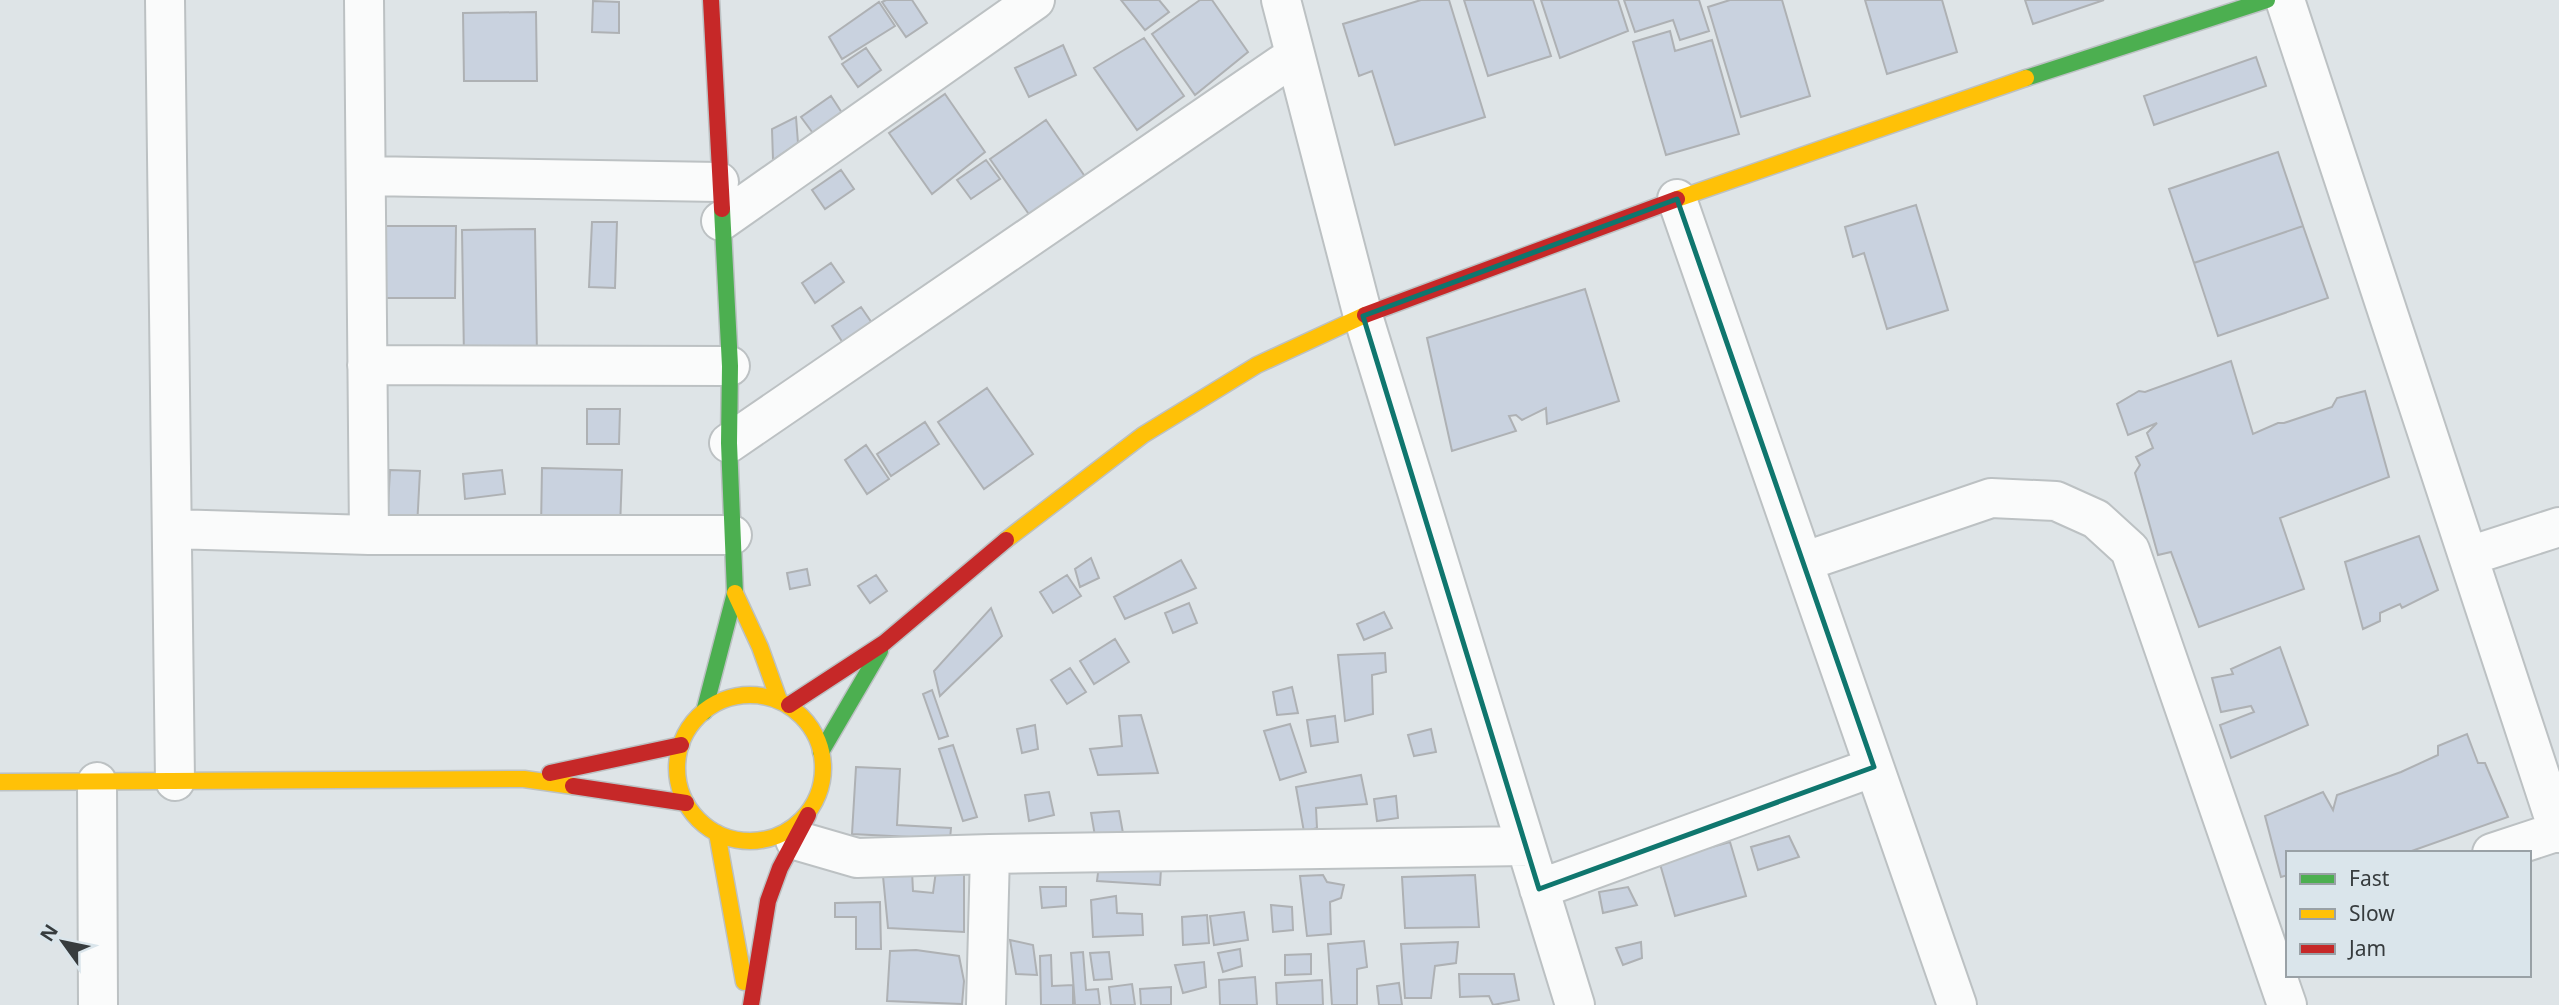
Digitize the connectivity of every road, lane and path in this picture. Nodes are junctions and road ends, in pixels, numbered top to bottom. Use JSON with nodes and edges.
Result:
{"nodes":[{"id":1,"x":165,"y":0,"type":"edge"},
{"id":2,"x":364,"y":0,"type":"edge"},
{"id":3,"x":711,"y":0,"type":"edge"},
{"id":4,"x":1035,"y":0,"type":"edge"},
{"id":5,"x":2267,"y":0,"type":"edge"},
{"id":6,"x":2285,"y":0,"type":"edge"},
{"id":7,"x":1291,"y":3,"type":"edge"},
{"id":8,"x":1294,"y":56,"type":"junction"},
{"id":9,"x":366,"y":176,"type":"junction"},
{"id":10,"x":719,"y":182,"type":"junction"},
{"id":11,"x":1676,"y":199,"type":"junction"},
{"id":12,"x":721,"y":221,"type":"junction"},
{"id":13,"x":1363,"y":316,"type":"junction"},
{"id":14,"x":367,"y":365,"type":"junction"},
{"id":15,"x":730,"y":366,"type":"junction"},
{"id":16,"x":729,"y":443,"type":"junction"},
{"id":17,"x":2559,"y":527,"type":"edge"},
{"id":18,"x":172,"y":529,"type":"junction"},
{"id":19,"x":732,"y":535,"type":"junction"},
{"id":20,"x":369,"y":536,"type":"junction"},
{"id":21,"x":2469,"y":556,"type":"junction"},
{"id":22,"x":1803,"y":562,"type":"junction"},
{"id":23,"x":735,"y":593,"type":"junction"},
{"id":24,"x":884,"y":643,"type":"junction"},
{"id":25,"x":784,"y":703,"type":"junction"},
{"id":26,"x":704,"y":712,"type":"junction"},
{"id":27,"x":681,"y":745,"type":"junction"},
{"id":28,"x":821,"y":752,"type":"junction"},
{"id":29,"x":1874,"y":767,"type":"junction"},
{"id":30,"x":524,"y":779,"type":"junction"},
{"id":31,"x":175,"y":781,"type":"junction"},
{"id":32,"x":0,"y":782,"type":"edge"},
{"id":33,"x":97,"y":782,"type":"junction"},
{"id":34,"x":816,"y":801,"type":"junction"},
{"id":35,"x":686,"y":803,"type":"junction"},
{"id":36,"x":2559,"y":832,"type":"edge"},
{"id":37,"x":717,"y":833,"type":"junction"},
{"id":38,"x":795,"y":840,"type":"junction"},
{"id":39,"x":1526,"y":846,"type":"junction"},
{"id":40,"x":2498,"y":851,"type":"edge"},
{"id":41,"x":990,"y":854,"type":"junction"},
{"id":42,"x":1539,"y":889,"type":"junction"},
{"id":43,"x":2274,"y":923,"type":"edge"},
{"id":44,"x":98,"y":1005,"type":"edge"},
{"id":45,"x":750,"y":1005,"type":"edge"},
{"id":46,"x":986,"y":1005,"type":"edge"},
{"id":47,"x":1575,"y":1005,"type":"edge"},
{"id":48,"x":1957,"y":1005,"type":"edge"},
{"id":49,"x":2287,"y":1005,"type":"edge"}],
"edges":[{"from":1,"to":18,"type":"street"},
{"from":2,"to":9,"type":"street"},
{"from":3,"to":10,"type":"street"},
{"from":4,"to":12,"type":"street"},
{"from":5,"to":11,"type":"street"},
{"from":6,"to":21,"type":"street"},
{"from":7,"to":8,"type":"street"},
{"from":8,"to":13,"type":"street"},
{"from":8,"to":16,"type":"street"},
{"from":9,"to":10,"type":"street"},
{"from":9,"to":14,"type":"street"},
{"from":10,"to":12,"type":"street"},
{"from":11,"to":13,"type":"street"},
{"from":11,"to":22,"type":"street"},
{"from":12,"to":15,"type":"street"},
{"from":13,"to":24,"type":"street"},
{"from":13,"to":39,"type":"street"},
{"from":14,"to":15,"type":"street"},
{"from":14,"to":20,"type":"street"},
{"from":15,"to":16,"type":"street"},
{"from":16,"to":19,"type":"street"},
{"from":17,"to":21,"type":"street"},
{"from":18,"to":20,"type":"street"},
{"from":18,"to":31,"type":"street"},
{"from":19,"to":20,"type":"street"},
{"from":19,"to":23,"type":"street"},
{"from":21,"to":36,"type":"street"},
{"from":22,"to":29,"type":"street"},
{"from":22,"to":43,"type":"street"},
{"from":23,"to":25,"type":"street"},
{"from":23,"to":26,"type":"street"},
{"from":24,"to":25,"type":"street"},
{"from":24,"to":28,"type":"street"},
{"from":25,"to":26,"type":"street"},
{"from":25,"to":28,"type":"street"},
{"from":26,"to":27,"type":"street"},
{"from":27,"to":30,"type":"street"},
{"from":27,"to":35,"type":"street"},
{"from":28,"to":34,"type":"street"},
{"from":29,"to":42,"type":"street"},
{"from":29,"to":48,"type":"street"},
{"from":30,"to":31,"type":"street"},
{"from":30,"to":35,"type":"street"},
{"from":31,"to":33,"type":"street"},
{"from":32,"to":33,"type":"street"},
{"from":33,"to":44,"type":"street"},
{"from":34,"to":37,"type":"street"},
{"from":34,"to":38,"type":"street"},
{"from":35,"to":37,"type":"street"},
{"from":36,"to":40,"type":"street"},
{"from":37,"to":45,"type":"street"},
{"from":38,"to":41,"type":"street"},
{"from":38,"to":45,"type":"street"},
{"from":39,"to":41,"type":"street"},
{"from":39,"to":42,"type":"street"},
{"from":41,"to":46,"type":"street"},
{"from":42,"to":47,"type":"street"},
{"from":43,"to":49,"type":"street"}]}
